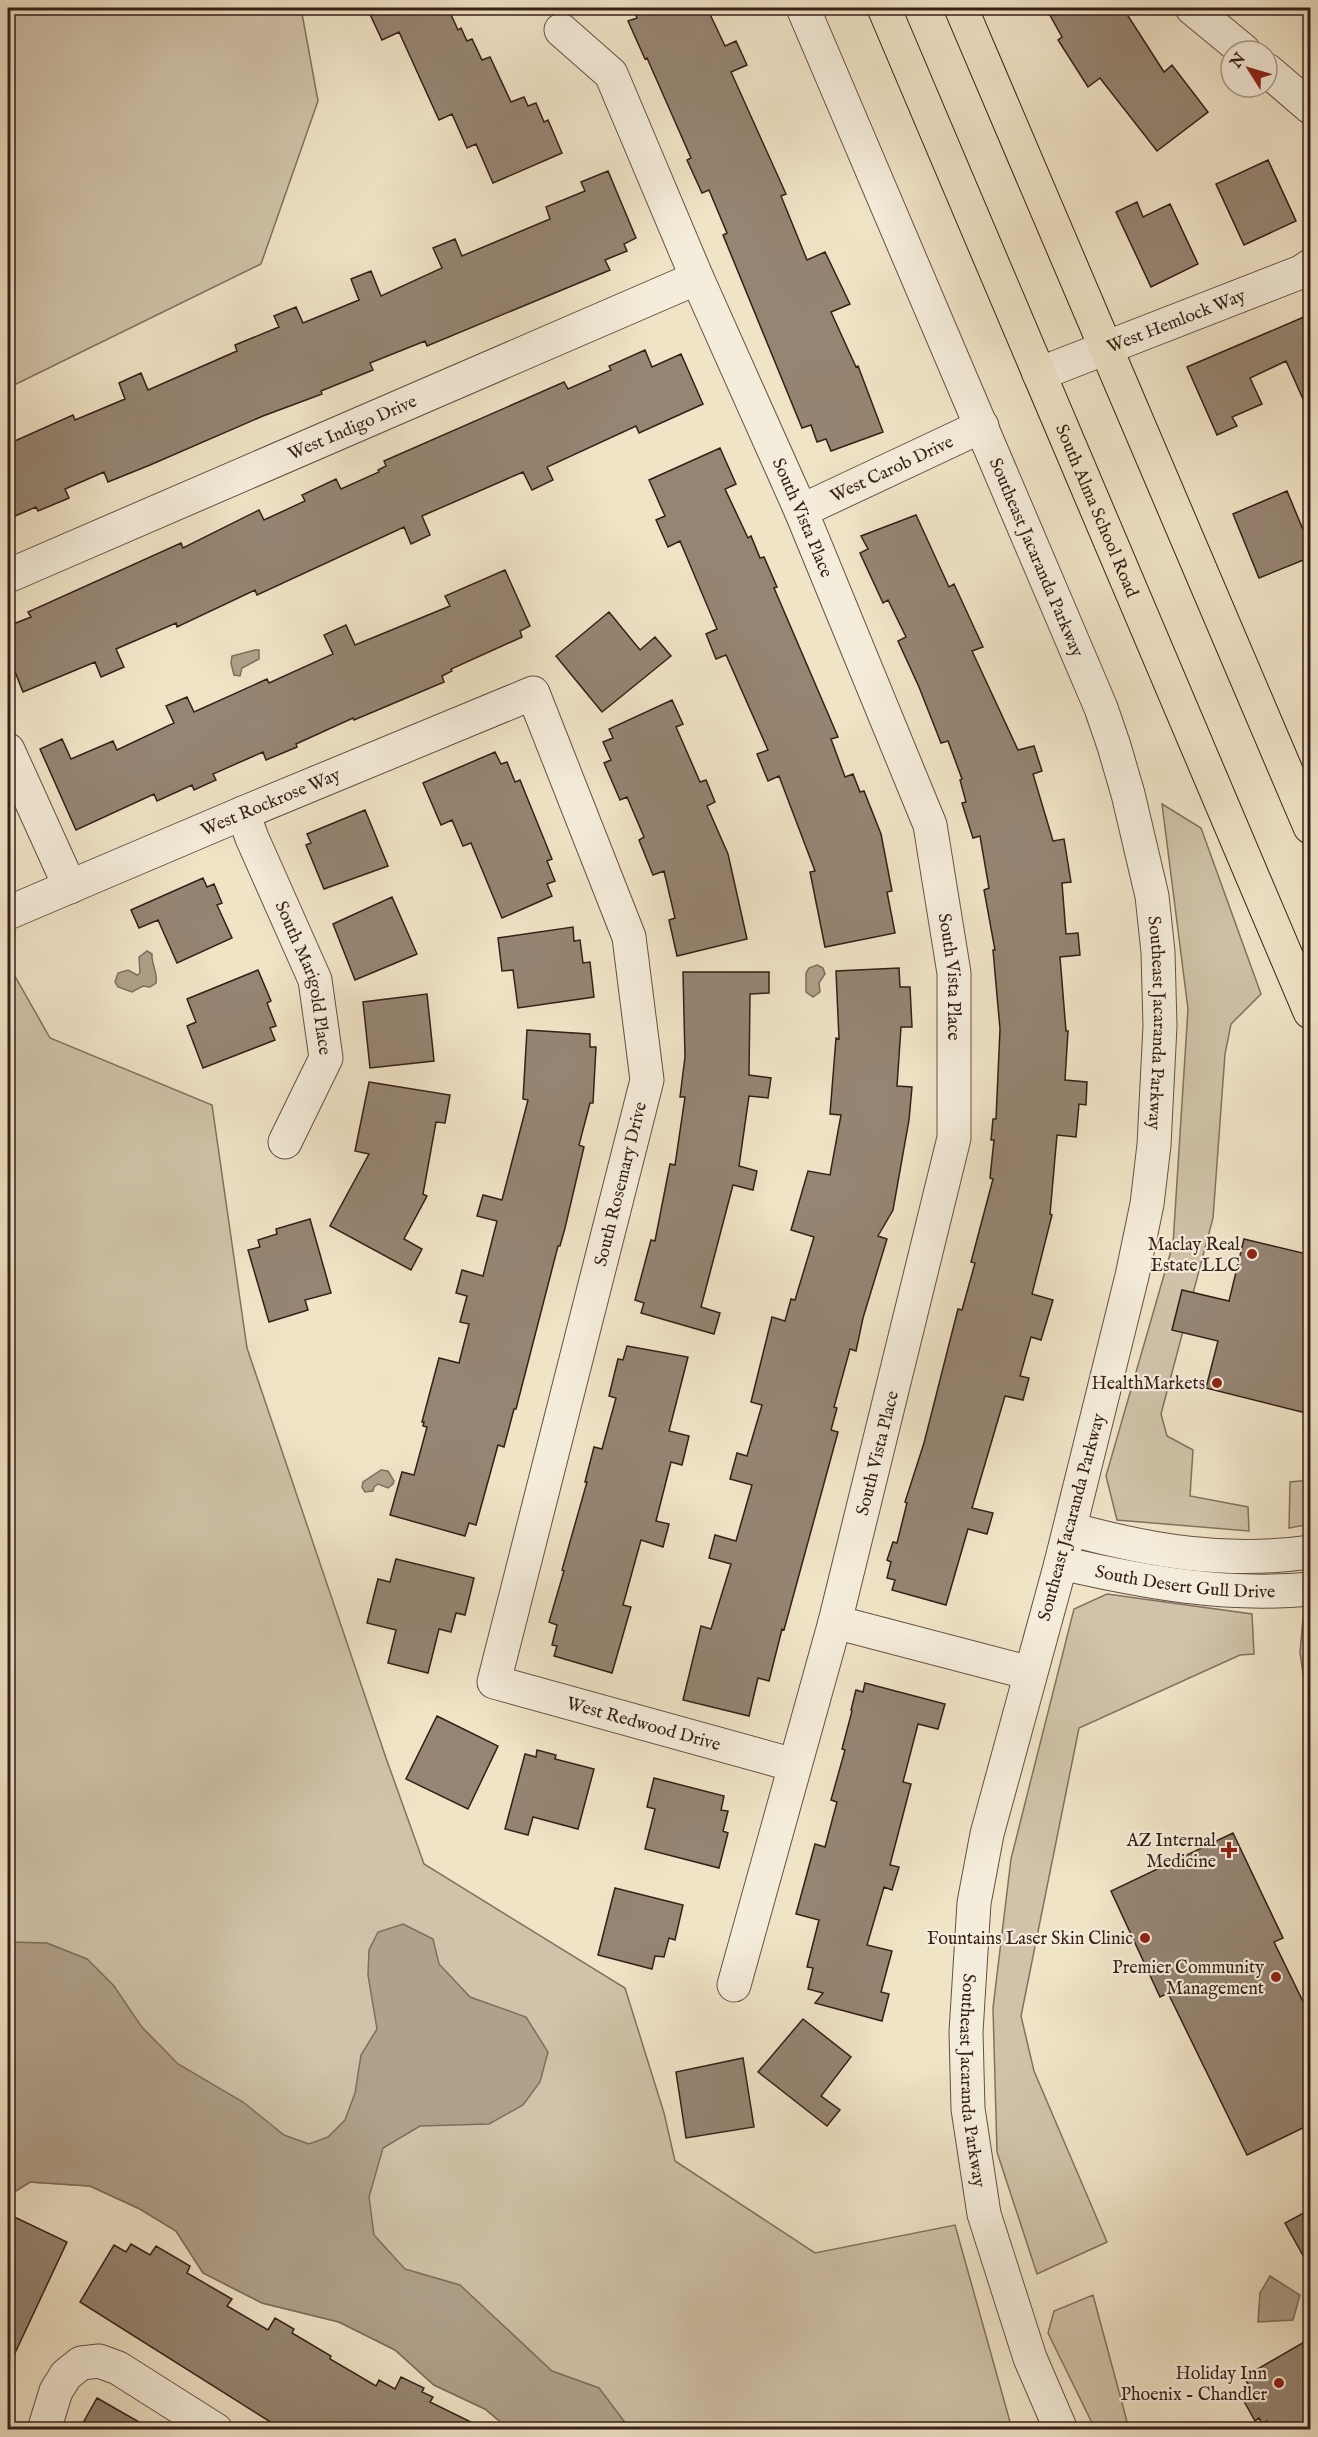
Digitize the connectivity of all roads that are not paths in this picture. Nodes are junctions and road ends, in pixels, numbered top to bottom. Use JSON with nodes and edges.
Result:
{"nodes":[{"id":1,"x":803,"y":8,"type":"edge"},
{"id":2,"x":884,"y":8,"type":"edge"},
{"id":3,"x":961,"y":8,"type":"edge"},
{"id":4,"x":1192,"y":8,"type":"edge"},
{"id":5,"x":561,"y":30,"type":"dead end"},
{"id":6,"x":1229,"y":39,"type":"edge"},
{"id":7,"x":1279,"y":80,"type":"edge"},
{"id":8,"x":1311,"y":107,"type":"edge"},
{"id":9,"x":1311,"y":266,"type":"edge"},
{"id":10,"x":697,"y":278,"type":"junction"},
{"id":11,"x":1107,"y":346,"type":"junction"},
{"id":12,"x":1039,"y":374,"type":"junction"},
{"id":13,"x":982,"y":426,"type":"junction"},
{"id":14,"x":801,"y":511,"type":"junction"},
{"id":15,"x":8,"y":576,"type":"edge"},
{"id":16,"x":533,"y":693,"type":"joint"},
{"id":17,"x":8,"y":750,"type":"edge"},
{"id":18,"x":243,"y":813,"type":"junction"},
{"id":19,"x":1311,"y":827,"type":"edge"},
{"id":20,"x":70,"y":887,"type":"junction"},
{"id":21,"x":8,"y":914,"type":"edge"},
{"id":22,"x":1311,"y":1012,"type":"edge"},
{"id":23,"x":285,"y":1142,"type":"dead end"},
{"id":24,"x":1070,"y":1528,"type":"junction"},
{"id":25,"x":1311,"y":1552,"type":"edge"},
{"id":26,"x":1061,"y":1563,"type":"junction"},
{"id":27,"x":1311,"y":1589,"type":"edge"},
{"id":28,"x":835,"y":1622,"type":"junction"},
{"id":29,"x":1030,"y":1673,"type":"junction"},
{"id":30,"x":494,"y":1682,"type":"joint"},
{"id":31,"x":794,"y":1765,"type":"junction"},
{"id":32,"x":734,"y":1985,"type":"dead end"},
{"id":33,"x":44,"y":2430,"type":"edge"},
{"id":34,"x":216,"y":2430,"type":"edge"},
{"id":35,"x":1061,"y":2430,"type":"edge"}],
"edges":[{"from":1,"to":13,"type":"street","name":"Southeast Jacaranda Parkway"},
{"from":2,"to":12,"type":"main road","name":"South Alma School Road"},
{"from":3,"to":11,"type":"main road"},
{"from":4,"to":6,"type":"street"},
{"from":5,"to":10,"type":"street","name":"South Vista Place"},
{"from":7,"to":8,"type":"street"},
{"from":9,"to":11,"type":"street","name":"West Hemlock Way"},
{"from":10,"to":14,"type":"street","name":"South Vista Place"},
{"from":10,"to":15,"type":"street","name":"West Indigo Drive"},
{"from":11,"to":12,"type":"street","name":"West Hemlock Way"},
{"from":11,"to":19,"type":"main road"},
{"from":12,"to":22,"type":"main road","name":"South Alma School Road"},
{"from":13,"to":14,"type":"street","name":"West Carob Drive"},
{"from":13,"to":24,"type":"street","name":"Southeast Jacaranda Parkway"},
{"from":14,"to":28,"type":"street","name":"South Vista Place"},
{"from":16,"to":18,"type":"street","name":"West Rockrose Way"},
{"from":16,"to":30,"type":"street","name":"South Rosemary Drive"},
{"from":17,"to":20,"type":"street"},
{"from":18,"to":20,"type":"street","name":"West Rockrose Way"},
{"from":18,"to":23,"type":"street","name":"South Marigold Place"},
{"from":20,"to":21,"type":"street","name":"West Rockrose Way"},
{"from":24,"to":25,"type":"street","name":"South Desert Gull Drive"},
{"from":24,"to":26,"type":"street","name":"Southeast Jacaranda Parkway"},
{"from":26,"to":27,"type":"street","name":"South Desert Gull Drive"},
{"from":26,"to":29,"type":"street","name":"Southeast Jacaranda Parkway"},
{"from":28,"to":29,"type":"street"},
{"from":28,"to":31,"type":"street","name":"South Vista Place"},
{"from":29,"to":35,"type":"street","name":"Southeast Jacaranda Parkway"},
{"from":30,"to":31,"type":"street","name":"West Redwood Drive"},
{"from":31,"to":32,"type":"street","name":"South Vista Place"},
{"from":33,"to":34,"type":"street"}]}
